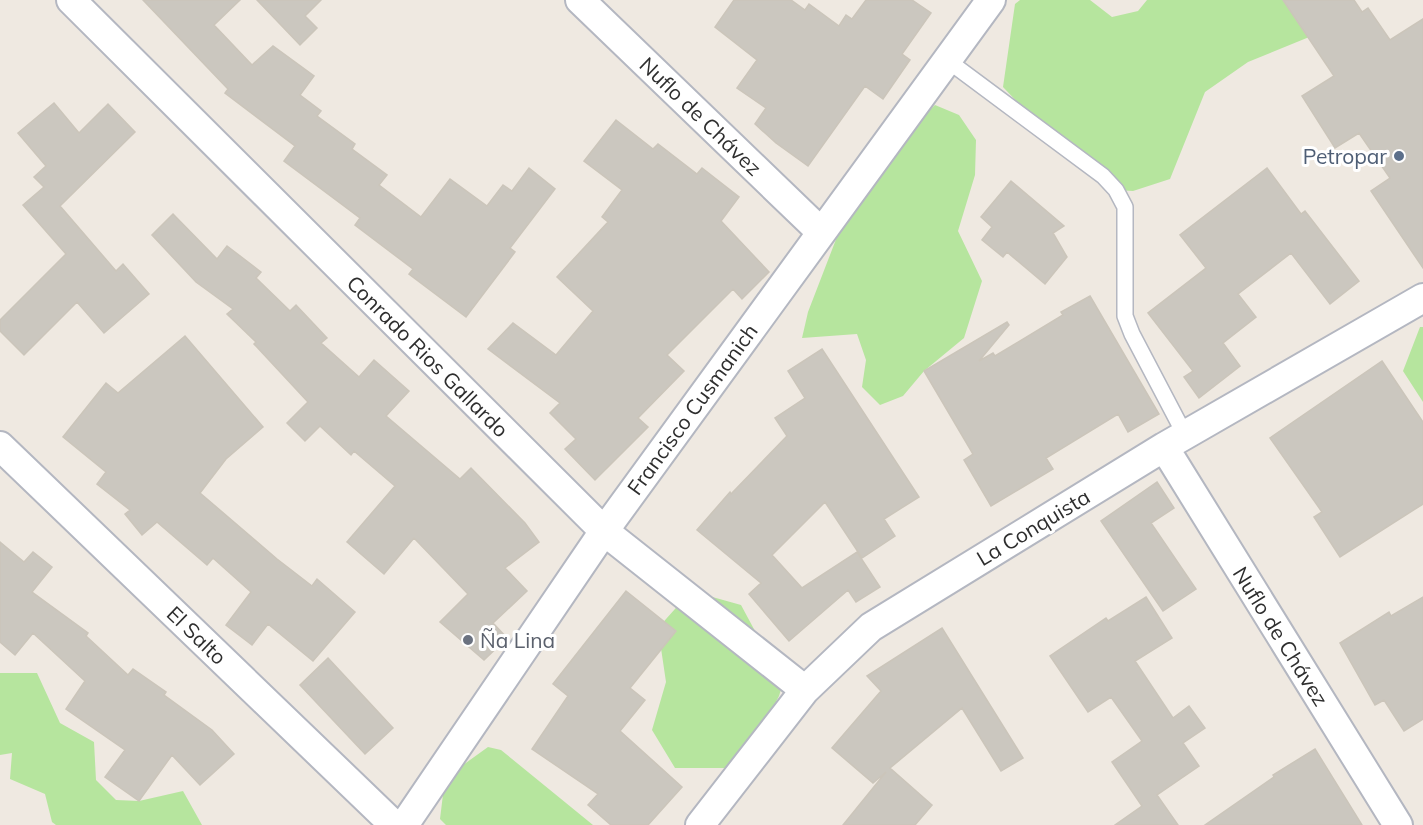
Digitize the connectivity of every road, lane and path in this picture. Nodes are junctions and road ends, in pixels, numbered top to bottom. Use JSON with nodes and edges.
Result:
{"nodes":[{"id":1,"x":71,"y":0,"type":"edge"},
{"id":2,"x":580,"y":0,"type":"edge"},
{"id":3,"x":991,"y":0,"type":"edge"},
{"id":4,"x":947,"y":60,"type":"junction"},
{"id":5,"x":821,"y":232,"type":"junction"},
{"id":6,"x":1423,"y":298,"type":"edge"},
{"id":7,"x":1174,"y":441,"type":"junction"},
{"id":8,"x":0,"y":446,"type":"edge"},
{"id":9,"x":604,"y":531,"type":"junction"},
{"id":10,"x":805,"y":690,"type":"junction"},
{"id":11,"x":1393,"y":823,"type":"edge"},
{"id":12,"x":394,"y":825,"type":"edge"},
{"id":13,"x":404,"y":825,"type":"edge"},
{"id":14,"x":700,"y":825,"type":"edge"}],
"edges":[{"from":1,"to":9,"type":"street","name":"Conrado Rios Gallardo"},
{"from":2,"to":5,"type":"street","name":"Nuflo de Chávez"},
{"from":3,"to":4,"type":"street","name":"Francisco Cusmanich"},
{"from":4,"to":5,"type":"street","name":"Francisco Cusmanich"},
{"from":4,"to":7,"type":"lane"},
{"from":5,"to":9,"type":"street","name":"Francisco Cusmanich"},
{"from":6,"to":7,"type":"street","name":"La Conquista"},
{"from":7,"to":10,"type":"street","name":"La Conquista"},
{"from":7,"to":11,"type":"street","name":"Nuflo de Chávez"},
{"from":8,"to":12,"type":"street","name":"El Salto"},
{"from":9,"to":10,"type":"street","name":"Conrado Rios Gallardo"},
{"from":9,"to":13,"type":"street","name":"Francisco Cusmanich"},
{"from":10,"to":14,"type":"street","name":"La Conquista"}]}
